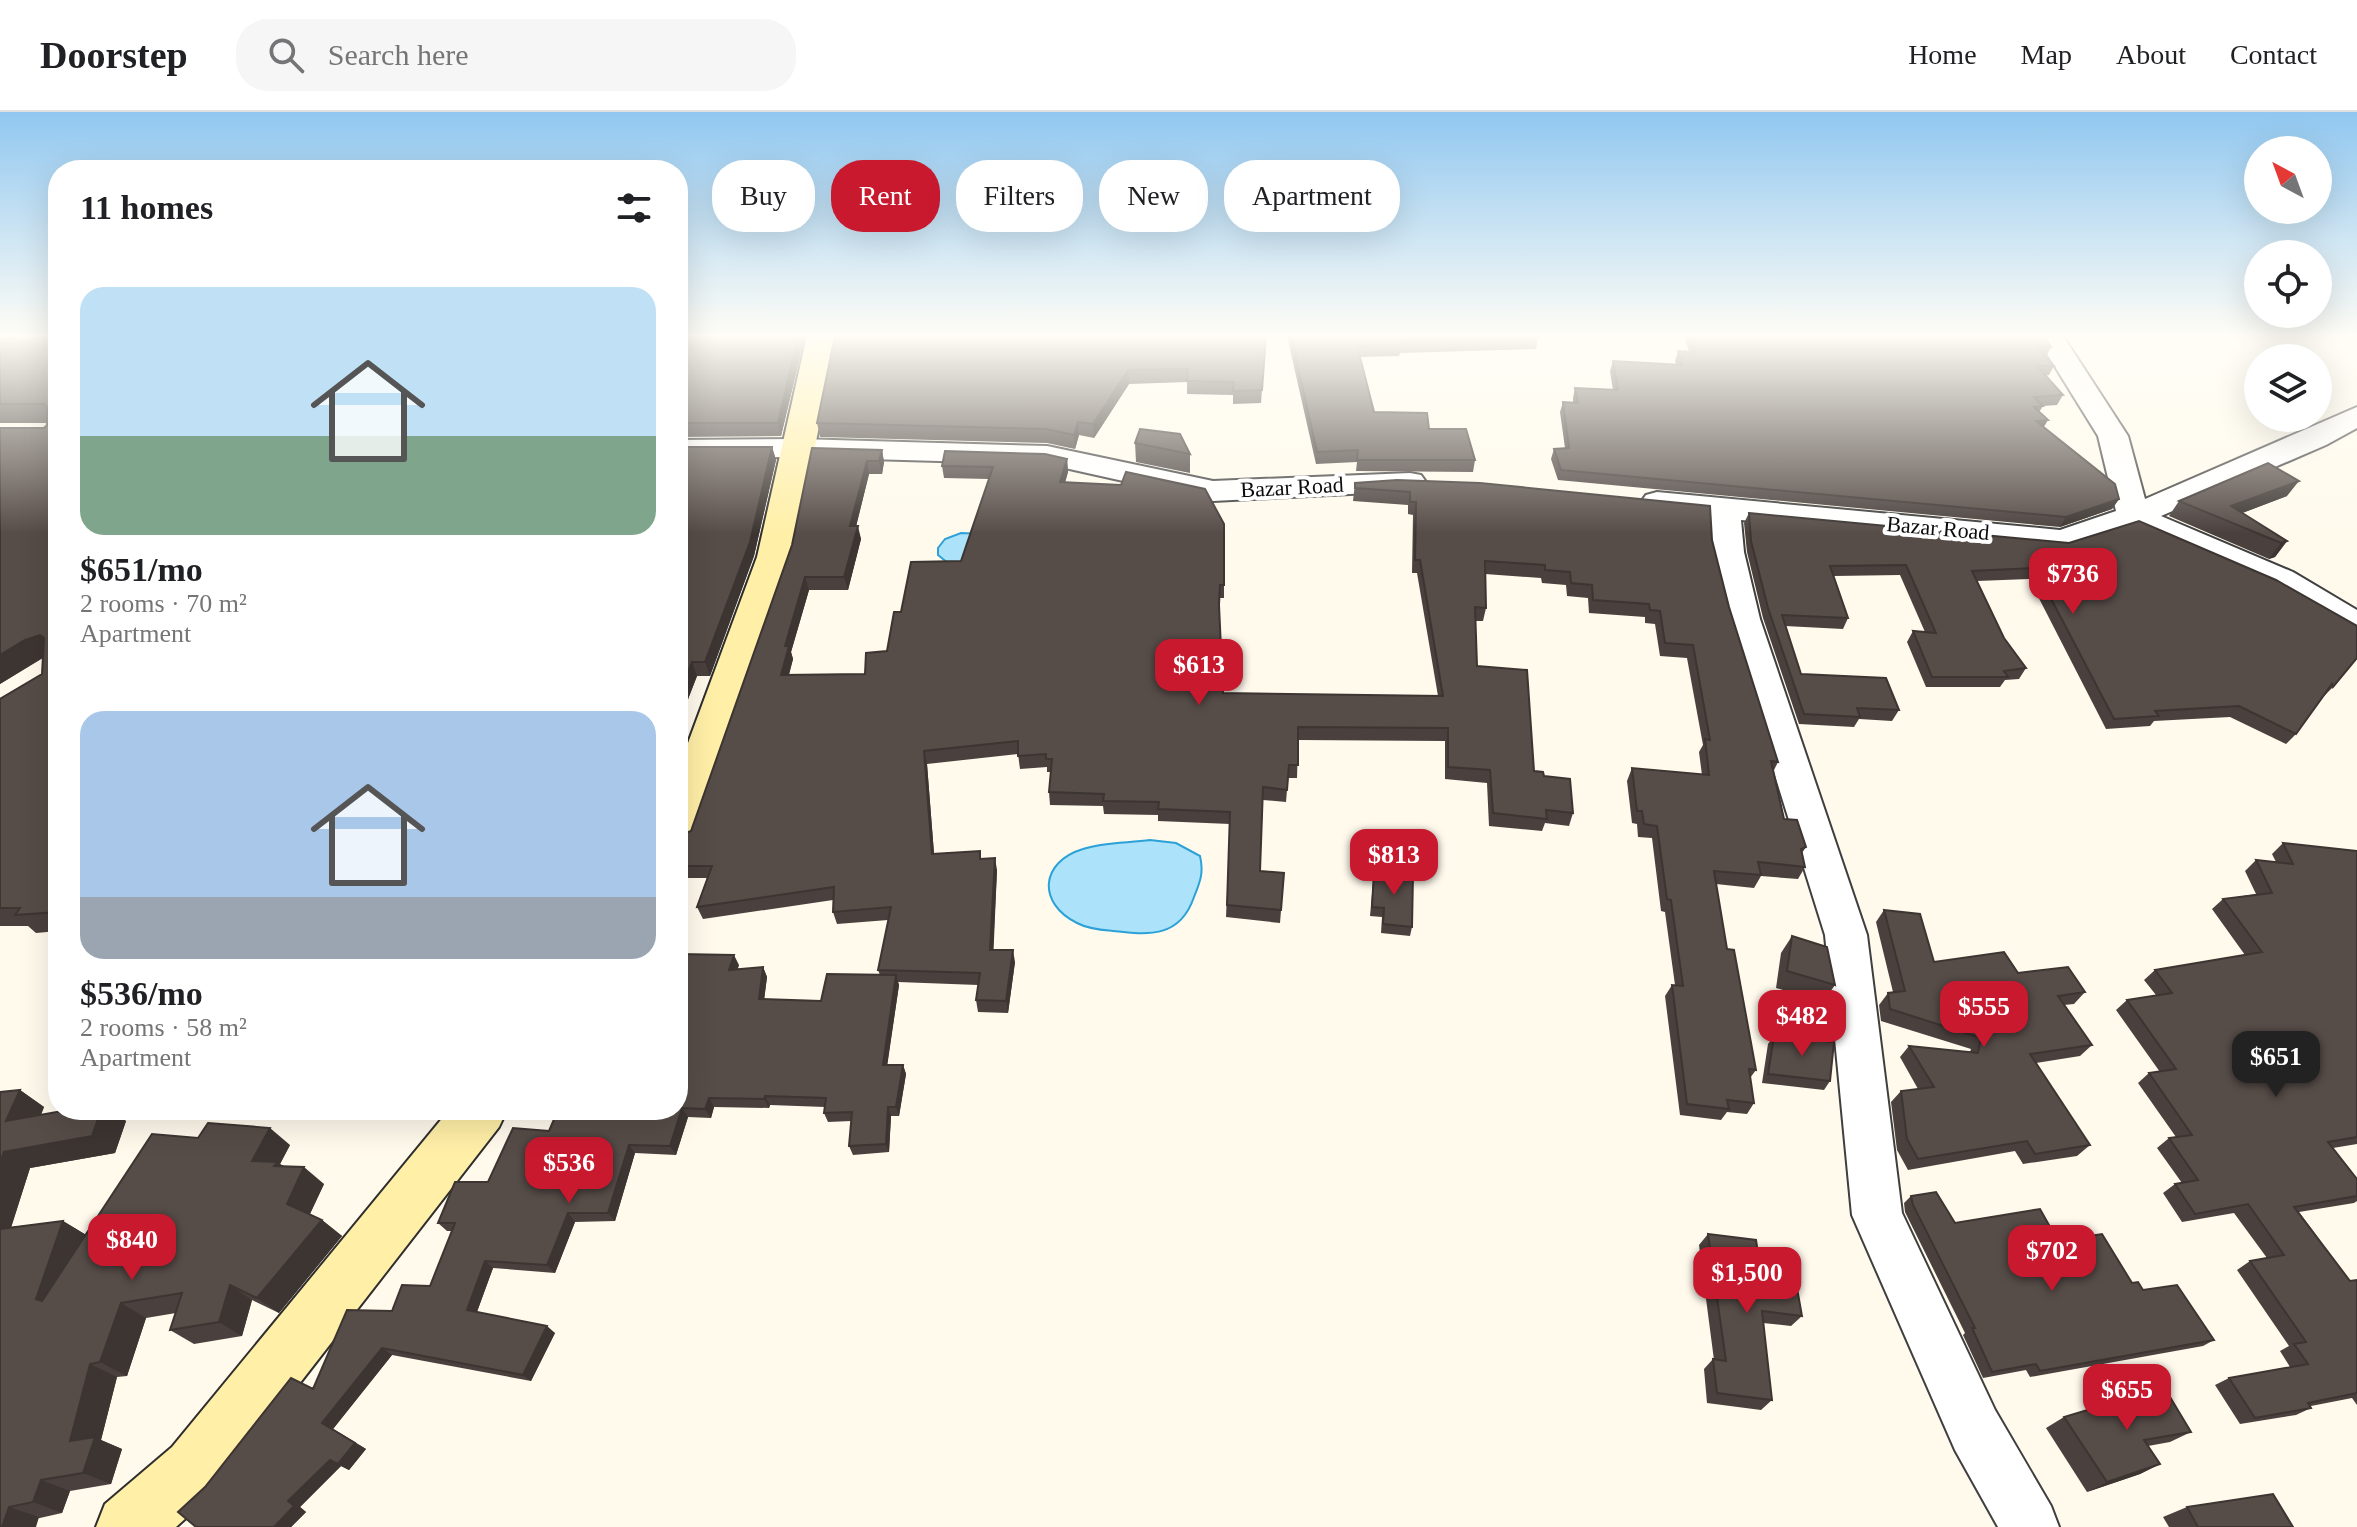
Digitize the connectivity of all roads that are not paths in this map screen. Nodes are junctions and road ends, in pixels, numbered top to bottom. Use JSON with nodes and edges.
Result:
{"nodes":[{"id":1,"x":808,"y":402,"type":"edge"},
{"id":2,"x":2091,"y":402,"type":"edge"},
{"id":3,"x":2357,"y":416,"type":"edge"},
{"id":4,"x":798,"y":448,"type":"junction"},
{"id":5,"x":688,"y":449,"type":"edge"},
{"id":6,"x":1436,"y":483,"type":"edge"},
{"id":7,"x":1627,"y":498,"type":"edge"},
{"id":8,"x":1724,"y":509,"type":"junction"},
{"id":9,"x":2133,"y":516,"type":"junction"},
{"id":10,"x":2357,"y":625,"type":"edge"},
{"id":11,"x":688,"y":802,"type":"edge"},
{"id":12,"x":473,"y":1120,"type":"edge"},
{"id":13,"x":128,"y":1527,"type":"edge"},
{"id":14,"x":2030,"y":1527,"type":"edge"}],
"edges":[{"from":1,"to":4,"type":"street"},
{"from":2,"to":9,"type":"street"},
{"from":3,"to":9,"type":"street","name":"Bazar Road"},
{"from":4,"to":5,"type":"street","name":"Bazar Road"},
{"from":4,"to":6,"type":"street","name":"Bazar Road"},
{"from":4,"to":11,"type":"street"},
{"from":7,"to":8,"type":"street","name":"Bazar Road"},
{"from":8,"to":9,"type":"street","name":"Bazar Road"},
{"from":8,"to":14,"type":"street"},
{"from":9,"to":10,"type":"street"},
{"from":12,"to":13,"type":"street"}]}
